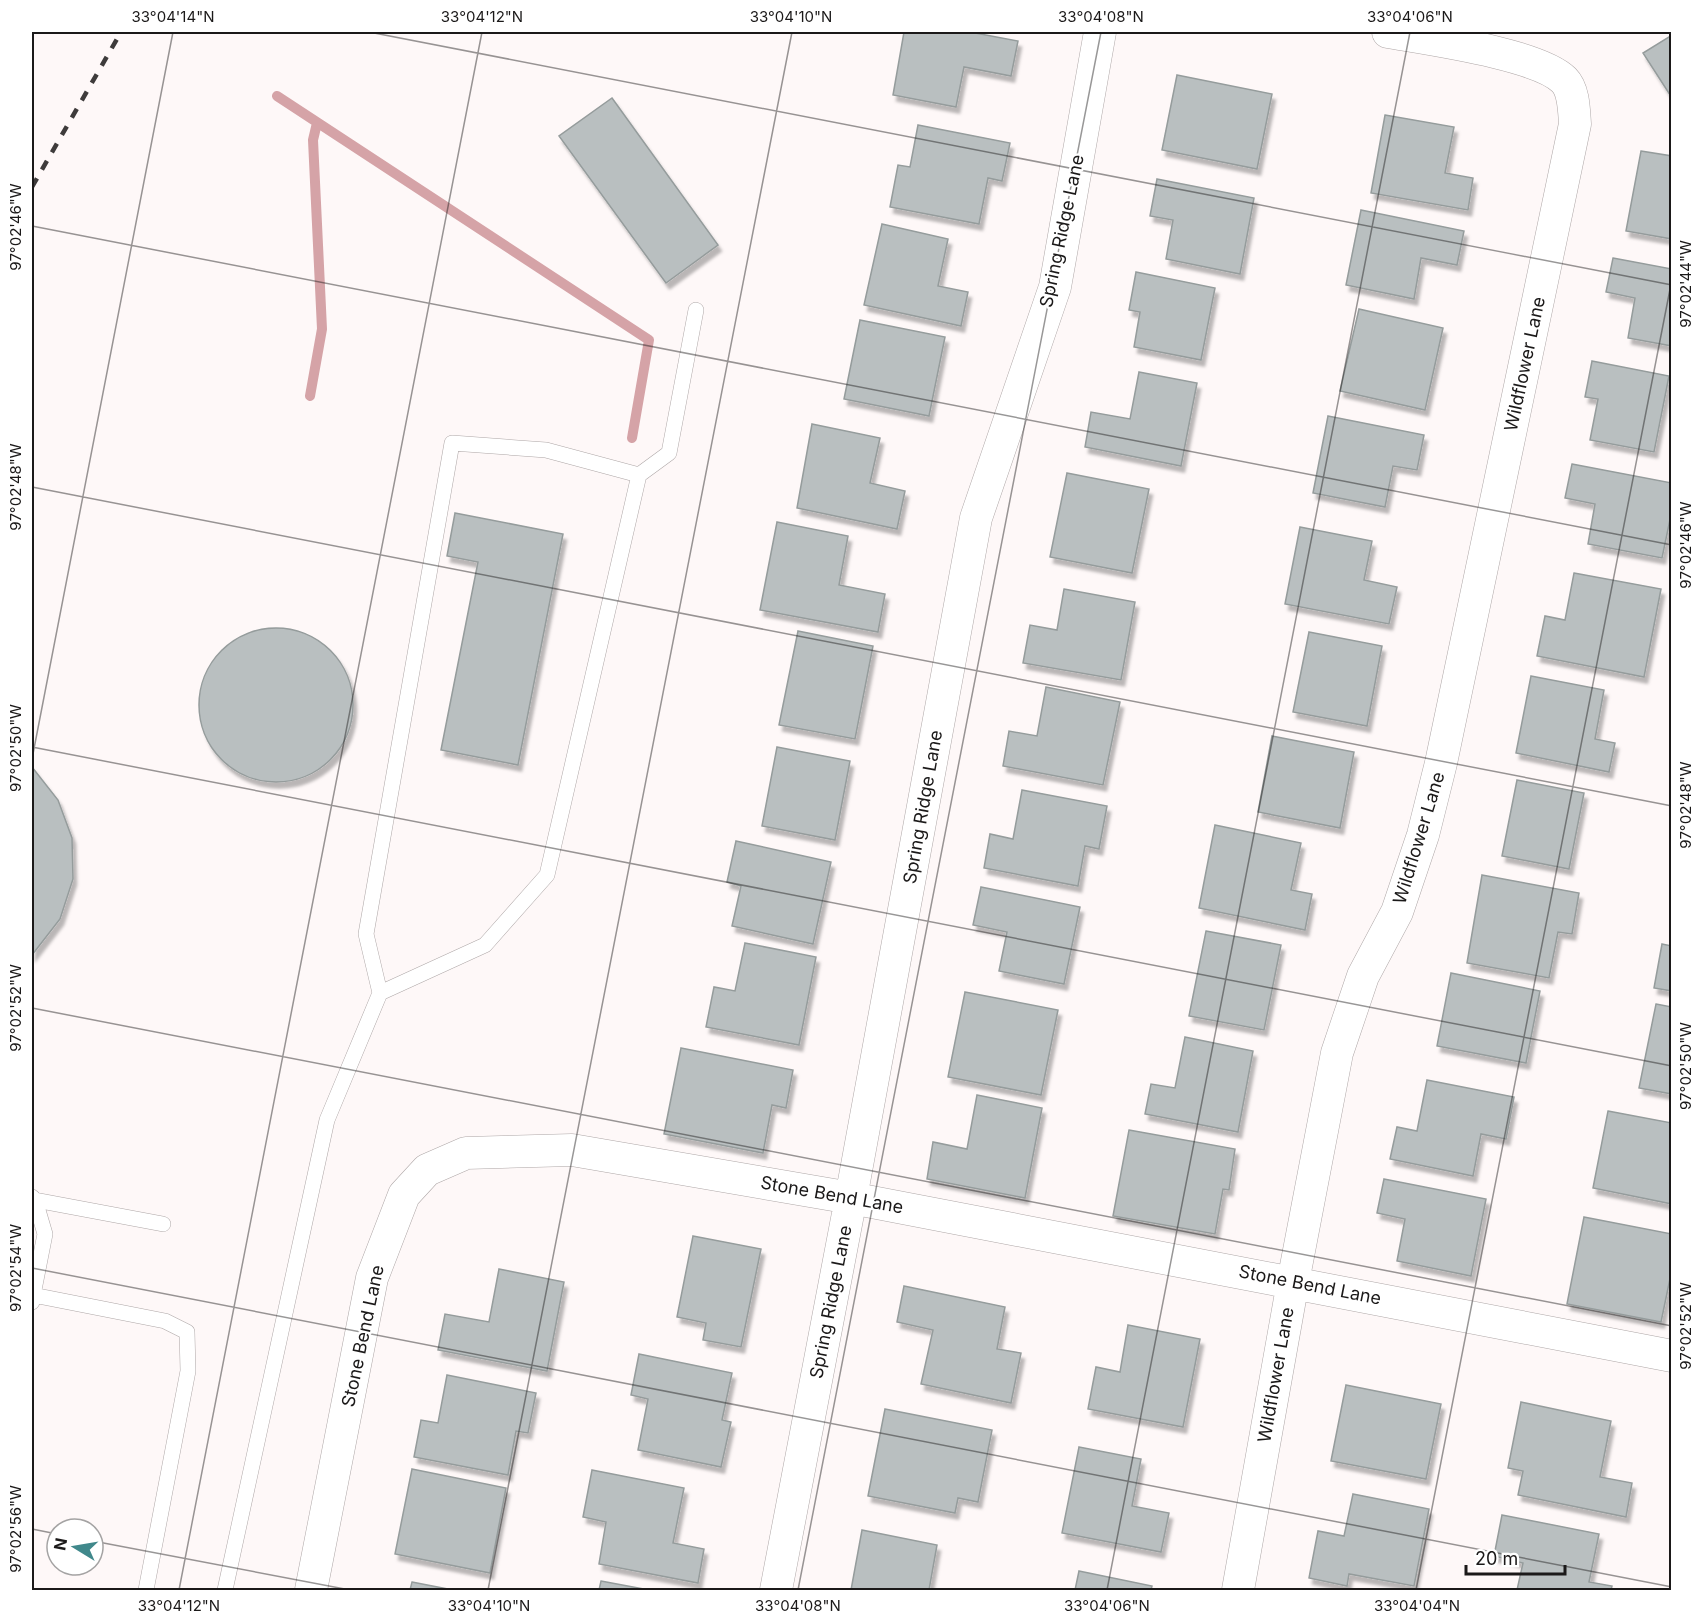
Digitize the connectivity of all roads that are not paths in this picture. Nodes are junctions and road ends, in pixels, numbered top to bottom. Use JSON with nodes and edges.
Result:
{"nodes":[{"id":1,"x":1100,"y":32,"type":"edge"},
{"id":2,"x":1388,"y":32,"type":"edge"},
{"id":3,"x":696,"y":310,"type":"dead end"},
{"id":4,"x":639,"y":475,"type":"junction"},
{"id":5,"x":380,"y":993,"type":"junction"},
{"id":6,"x":33,"y":1198,"type":"edge"},
{"id":7,"x":851,"y":1198,"type":"junction"},
{"id":8,"x":162,"y":1224,"type":"dead end"},
{"id":9,"x":1293,"y":1282,"type":"junction"},
{"id":10,"x":32,"y":1298,"type":"edge"},
{"id":11,"x":1671,"y":1356,"type":"edge"},
{"id":12,"x":146,"y":1590,"type":"edge"},
{"id":13,"x":225,"y":1590,"type":"edge"},
{"id":14,"x":311,"y":1590,"type":"edge"},
{"id":15,"x":776,"y":1590,"type":"edge"},
{"id":16,"x":1238,"y":1590,"type":"edge"}],
"edges":[{"from":1,"to":7,"type":"street","name":"Spring Ridge Lane"},
{"from":2,"to":9,"type":"street","name":"Wildflower Lane"},
{"from":3,"to":4,"type":"lane"},
{"from":4,"to":5,"type":"lane"},
{"from":4,"to":5,"type":"lane"},
{"from":5,"to":13,"type":"lane"},
{"from":6,"to":8,"type":"lane"},
{"from":6,"to":10,"type":"lane"},
{"from":7,"to":9,"type":"street","name":"Stone Bend Lane"},
{"from":7,"to":14,"type":"street","name":"Stone Bend Lane"},
{"from":7,"to":15,"type":"street","name":"Spring Ridge Lane"},
{"from":9,"to":11,"type":"street","name":"Stone Bend Lane"},
{"from":9,"to":16,"type":"street","name":"Wildflower Lane"},
{"from":10,"to":12,"type":"lane"}]}
